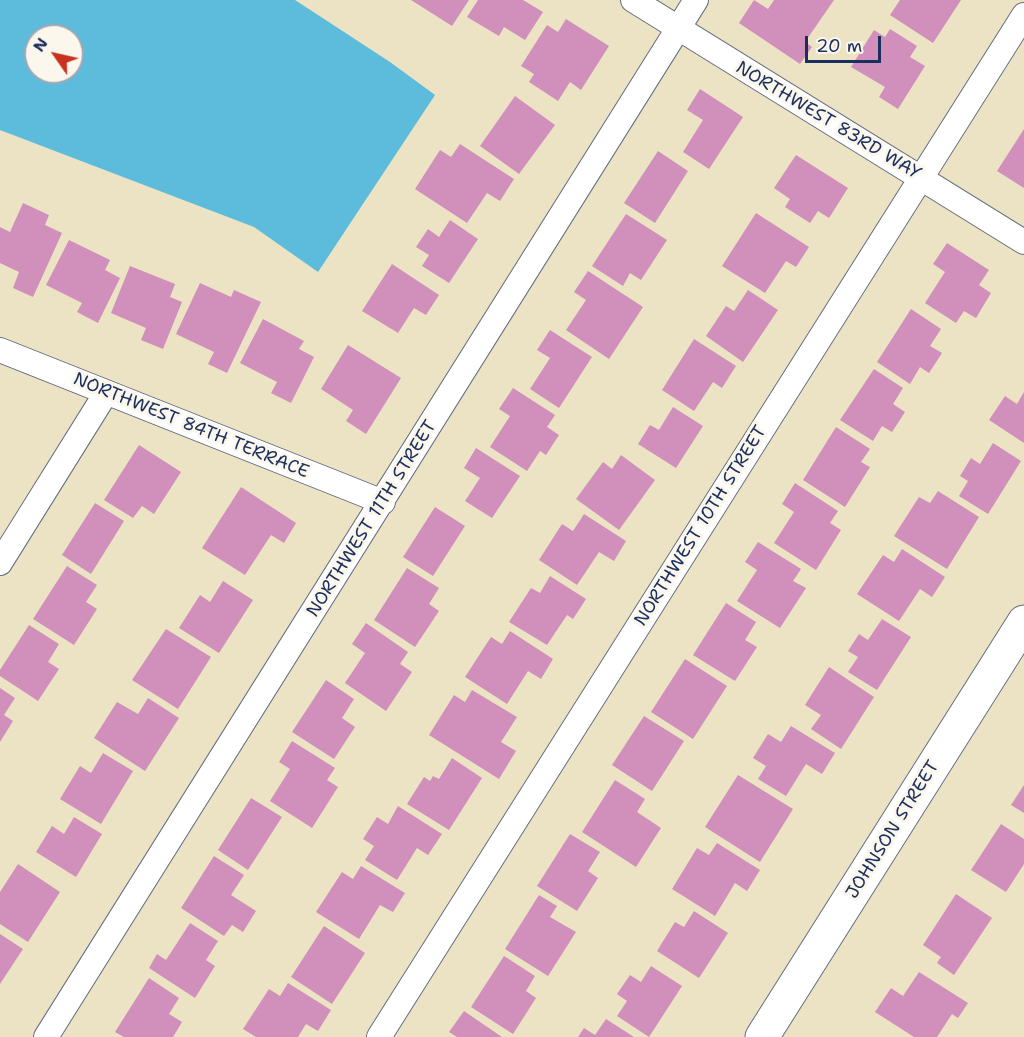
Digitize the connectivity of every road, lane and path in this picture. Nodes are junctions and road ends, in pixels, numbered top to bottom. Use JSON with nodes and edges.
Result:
{"nodes":[{"id":1,"x":633,"y":0,"type":"edge"},
{"id":2,"x":696,"y":0,"type":"edge"},
{"id":3,"x":1024,"y":15,"type":"edge"},
{"id":4,"x":678,"y":29,"type":"junction"},
{"id":5,"x":921,"y":178,"type":"junction"},
{"id":6,"x":1024,"y":242,"type":"edge"},
{"id":7,"x":0,"y":350,"type":"edge"},
{"id":8,"x":106,"y":393,"type":"junction"},
{"id":9,"x":383,"y":502,"type":"junction"},
{"id":10,"x":0,"y":563,"type":"edge"},
{"id":11,"x":1024,"y":622,"type":"edge"},
{"id":12,"x":46,"y":1037,"type":"edge"},
{"id":13,"x":379,"y":1037,"type":"edge"},
{"id":14,"x":762,"y":1037,"type":"edge"}],
"edges":[{"from":1,"to":4,"type":"street","name":"NORTHWEST 83RD WAY"},
{"from":2,"to":4,"type":"street","name":"NORTHWEST 11TH STREET"},
{"from":3,"to":5,"type":"street","name":"NORTHWEST 10TH STREET"},
{"from":4,"to":5,"type":"street","name":"NORTHWEST 83RD WAY"},
{"from":4,"to":9,"type":"street","name":"NORTHWEST 11TH STREET"},
{"from":5,"to":6,"type":"street","name":"NORTHWEST 83RD WAY"},
{"from":5,"to":13,"type":"street","name":"NORTHWEST 10TH STREET"},
{"from":7,"to":8,"type":"street","name":"NORTHWEST 84TH TERRACE"},
{"from":8,"to":9,"type":"street","name":"NORTHWEST 84TH TERRACE"},
{"from":8,"to":10,"type":"street"},
{"from":9,"to":12,"type":"street","name":"NORTHWEST 11TH STREET"},
{"from":11,"to":14,"type":"street","name":"JOHNSON STREET"}]}
